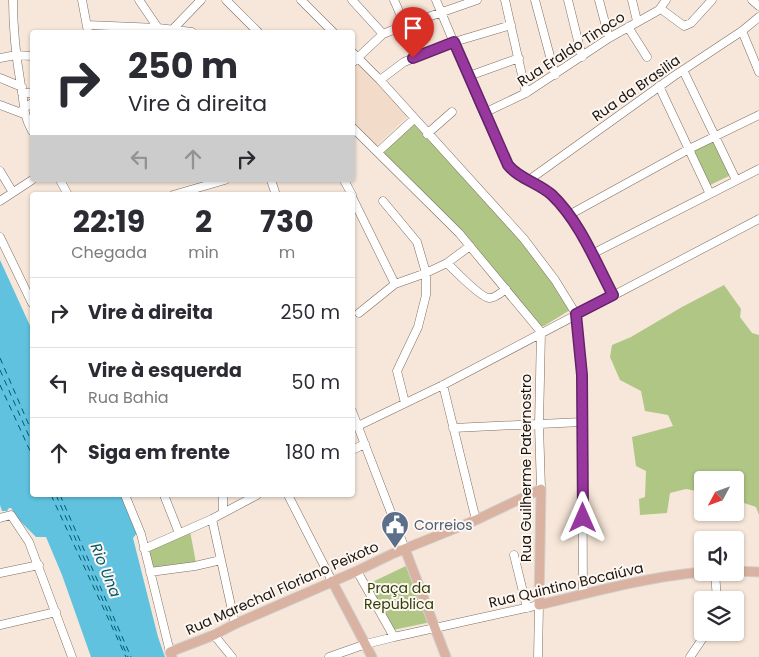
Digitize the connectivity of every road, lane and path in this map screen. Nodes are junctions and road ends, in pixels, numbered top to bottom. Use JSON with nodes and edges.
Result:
{"nodes":[{"id":1,"x":13,"y":0,"type":"edge"},
{"id":2,"x":82,"y":0,"type":"edge"},
{"id":3,"x":139,"y":0,"type":"edge"},
{"id":4,"x":201,"y":0,"type":"edge"},
{"id":5,"x":226,"y":0,"type":"edge"},
{"id":6,"x":301,"y":0,"type":"edge"},
{"id":7,"x":352,"y":0,"type":"edge"},
{"id":8,"x":394,"y":0,"type":"edge"},
{"id":9,"x":436,"y":0,"type":"edge"},
{"id":10,"x":477,"y":0,"type":"edge"},
{"id":11,"x":505,"y":0,"type":"edge"},
{"id":12,"x":534,"y":0,"type":"edge"},
{"id":13,"x":568,"y":0,"type":"edge"},
{"id":14,"x":599,"y":0,"type":"edge"},
{"id":15,"x":632,"y":0,"type":"edge"},
{"id":16,"x":712,"y":0,"type":"edge"},
{"id":17,"x":752,"y":0,"type":"edge"},
{"id":18,"x":663,"y":3,"type":"edge"},
{"id":19,"x":759,"y":6,"type":"edge"},
{"id":20,"x":441,"y":12,"type":"junction"},
{"id":21,"x":759,"y":17,"type":"edge"},
{"id":22,"x":637,"y":21,"type":"junction"},
{"id":23,"x":405,"y":25,"type":"junction"},
{"id":24,"x":511,"y":25,"type":"junction"},
{"id":25,"x":628,"y":27,"type":"junction"},
{"id":26,"x":158,"y":28,"type":"junction"},
{"id":27,"x":87,"y":29,"type":"edge"},
{"id":28,"x":172,"y":30,"type":"joint"},
{"id":29,"x":256,"y":30,"type":"edge"},
{"id":30,"x":331,"y":30,"type":"edge"},
{"id":31,"x":742,"y":31,"type":"junction"},
{"id":32,"x":384,"y":34,"type":"junction"},
{"id":33,"x":609,"y":38,"type":"junction"},
{"id":34,"x":454,"y":42,"type":"junction"},
{"id":35,"x":16,"y":55,"type":"junction"},
{"id":36,"x":30,"y":56,"type":"edge"},
{"id":37,"x":355,"y":57,"type":"edge"},
{"id":38,"x":582,"y":57,"type":"junction"},
{"id":39,"x":647,"y":57,"type":"dead end"},
{"id":40,"x":0,"y":58,"type":"edge"},
{"id":41,"x":519,"y":58,"type":"junction"},
{"id":42,"x":355,"y":59,"type":"edge"},
{"id":43,"x":683,"y":70,"type":"junction"},
{"id":44,"x":759,"y":72,"type":"edge"},
{"id":45,"x":554,"y":75,"type":"junction"},
{"id":46,"x":469,"y":76,"type":"junction"},
{"id":47,"x":0,"y":78,"type":"edge"},
{"id":48,"x":380,"y":80,"type":"junction"},
{"id":49,"x":659,"y":86,"type":"junction"},
{"id":50,"x":22,"y":90,"type":"junction"},
{"id":51,"x":30,"y":92,"type":"edge"},
{"id":52,"x":526,"y":93,"type":"junction"},
{"id":53,"x":0,"y":105,"type":"edge"},
{"id":54,"x":30,"y":105,"type":"edge"},
{"id":55,"x":24,"y":112,"type":"junction"},
{"id":56,"x":452,"y":112,"type":"dead end"},
{"id":57,"x":484,"y":113,"type":"junction"},
{"id":58,"x":759,"y":115,"type":"edge"},
{"id":59,"x":414,"y":120,"type":"junction"},
{"id":60,"x":30,"y":126,"type":"edge"},
{"id":61,"x":355,"y":130,"type":"edge"},
{"id":62,"x":427,"y":134,"type":"junction"},
{"id":63,"x":715,"y":136,"type":"junction"},
{"id":64,"x":689,"y":149,"type":"junction"},
{"id":65,"x":378,"y":152,"type":"junction"},
{"id":66,"x":759,"y":169,"type":"edge"},
{"id":67,"x":0,"y":171,"type":"edge"},
{"id":68,"x":528,"y":180,"type":"junction"},
{"id":69,"x":736,"y":180,"type":"junction"},
{"id":70,"x":30,"y":181,"type":"edge"},
{"id":71,"x":217,"y":182,"type":"edge"},
{"id":72,"x":12,"y":191,"type":"junction"},
{"id":73,"x":183,"y":192,"type":"edge"},
{"id":74,"x":710,"y":194,"type":"junction"},
{"id":75,"x":383,"y":200,"type":"dead end"},
{"id":76,"x":0,"y":201,"type":"edge"},
{"id":77,"x":355,"y":202,"type":"edge"},
{"id":78,"x":569,"y":214,"type":"junction"},
{"id":79,"x":759,"y":218,"type":"edge"},
{"id":80,"x":0,"y":237,"type":"edge"},
{"id":81,"x":470,"y":246,"type":"junction"},
{"id":82,"x":592,"y":254,"type":"junction"},
{"id":83,"x":447,"y":263,"type":"junction"},
{"id":84,"x":426,"y":273,"type":"junction"},
{"id":85,"x":395,"y":284,"type":"junction"},
{"id":86,"x":506,"y":289,"type":"junction"},
{"id":87,"x":613,"y":295,"type":"junction"},
{"id":88,"x":30,"y":297,"type":"edge"},
{"id":89,"x":359,"y":313,"type":"dead end"},
{"id":90,"x":576,"y":314,"type":"junction"},
{"id":91,"x":542,"y":332,"type":"junction"},
{"id":92,"x":443,"y":385,"type":"junction"},
{"id":93,"x":405,"y":403,"type":"junction"},
{"id":94,"x":355,"y":418,"type":"edge"},
{"id":95,"x":582,"y":422,"type":"junction"},
{"id":96,"x":539,"y":425,"type":"junction"},
{"id":97,"x":358,"y":426,"type":"junction"},
{"id":98,"x":453,"y":428,"type":"junction"},
{"id":99,"x":365,"y":444,"type":"junction"},
{"id":100,"x":355,"y":449,"type":"edge"},
{"id":101,"x":541,"y":489,"type":"junction"},
{"id":102,"x":126,"y":497,"type":"edge"},
{"id":103,"x":165,"y":497,"type":"edge"},
{"id":104,"x":223,"y":497,"type":"edge"},
{"id":105,"x":253,"y":497,"type":"edge"},
{"id":106,"x":289,"y":497,"type":"edge"},
{"id":107,"x":224,"y":513,"type":"junction"},
{"id":108,"x":0,"y":518,"type":"edge"},
{"id":109,"x":212,"y":519,"type":"junction"},
{"id":110,"x":476,"y":520,"type":"junction"},
{"id":111,"x":179,"y":533,"type":"junction"},
{"id":112,"x":144,"y":549,"type":"junction"},
{"id":113,"x":406,"y":549,"type":"junction"},
{"id":114,"x":514,"y":556,"type":"dead end"},
{"id":115,"x":221,"y":560,"type":"junction"},
{"id":116,"x":38,"y":565,"type":"junction"},
{"id":117,"x":357,"y":571,"type":"junction"},
{"id":118,"x":744,"y":571,"type":"edge"},
{"id":119,"x":150,"y":572,"type":"junction"},
{"id":120,"x":759,"y":572,"type":"edge"},
{"id":121,"x":694,"y":573,"type":"edge"},
{"id":122,"x":0,"y":574,"type":"edge"},
{"id":123,"x":332,"y":581,"type":"junction"},
{"id":124,"x":583,"y":594,"type":"junction"},
{"id":125,"x":539,"y":604,"type":"junction"},
{"id":126,"x":527,"y":608,"type":"junction"},
{"id":127,"x":56,"y":612,"type":"junction"},
{"id":128,"x":235,"y":624,"type":"junction"},
{"id":129,"x":0,"y":625,"type":"edge"},
{"id":130,"x":436,"y":629,"type":"junction"},
{"id":131,"x":214,"y":636,"type":"junction"},
{"id":132,"x":394,"y":637,"type":"junction"},
{"id":133,"x":701,"y":641,"type":"edge"},
{"id":134,"x":366,"y":644,"type":"junction"},
{"id":135,"x":170,"y":655,"type":"edge"},
{"id":136,"x":72,"y":657,"type":"edge"},
{"id":137,"x":232,"y":657,"type":"edge"},
{"id":138,"x":329,"y":657,"type":"edge"},
{"id":139,"x":372,"y":657,"type":"edge"},
{"id":140,"x":446,"y":657,"type":"edge"},
{"id":141,"x":538,"y":657,"type":"edge"},
{"id":142,"x":690,"y":657,"type":"edge"}],
"edges":[{"from":1,"to":35,"type":"street"},
{"from":2,"to":27,"type":"street"},
{"from":3,"to":26,"type":"street"},
{"from":4,"to":28,"type":"street"},
{"from":5,"to":29,"type":"street"},
{"from":6,"to":30,"type":"street"},
{"from":7,"to":32,"type":"street"},
{"from":8,"to":23,"type":"street"},
{"from":9,"to":20,"type":"street"},
{"from":10,"to":20,"type":"street"},
{"from":11,"to":24,"type":"street"},
{"from":12,"to":45,"type":"street"},
{"from":13,"to":38,"type":"street"},
{"from":14,"to":33,"type":"street"},
{"from":15,"to":22,"type":"street"},
{"from":16,"to":18,"type":"street"},
{"from":17,"to":19,"type":"street"},
{"from":18,"to":22,"type":"street","name":"Rua Eraldo Tinoco"},
{"from":20,"to":23,"type":"street"},
{"from":20,"to":34,"type":"street"},
{"from":21,"to":31,"type":"street","name":"Rua da Brasilia"},
{"from":22,"to":25,"type":"street","name":"Rua Eraldo Tinoco"},
{"from":23,"to":32,"type":"street"},
{"from":24,"to":34,"type":"street"},
{"from":24,"to":41,"type":"street"},
{"from":25,"to":33,"type":"street","name":"Rua Eraldo Tinoco"},
{"from":25,"to":39,"type":"street"},
{"from":26,"to":27,"type":"street"},
{"from":26,"to":28,"type":"street"},
{"from":31,"to":43,"type":"street","name":"Rua da Brasilia"},
{"from":31,"to":44,"type":"street"},
{"from":32,"to":37,"type":"street"},
{"from":33,"to":38,"type":"street","name":"Rua Eraldo Tinoco"},
{"from":34,"to":46,"type":"street"},
{"from":34,"to":48,"type":"street"},
{"from":35,"to":36,"type":"street"},
{"from":35,"to":40,"type":"street"},
{"from":35,"to":50,"type":"street"},
{"from":38,"to":45,"type":"street","name":"Rua Eraldo Tinoco"},
{"from":41,"to":46,"type":"street"},
{"from":41,"to":52,"type":"street"},
{"from":42,"to":48,"type":"street"},
{"from":43,"to":49,"type":"street","name":"Rua da Brasilia"},
{"from":43,"to":63,"type":"street"},
{"from":45,"to":52,"type":"street","name":"Rua Eraldo Tinoco"},
{"from":46,"to":57,"type":"street"},
{"from":47,"to":50,"type":"street"},
{"from":48,"to":59,"type":"street"},
{"from":49,"to":64,"type":"street"},
{"from":49,"to":68,"type":"street","name":"Rua da Brasilia"},
{"from":50,"to":51,"type":"street"},
{"from":50,"to":55,"type":"street"},
{"from":52,"to":57,"type":"street","name":"Rua Eraldo Tinoco"},
{"from":53,"to":55,"type":"street"},
{"from":54,"to":55,"type":"street"},
{"from":55,"to":60,"type":"street"},
{"from":56,"to":62,"type":"street"},
{"from":57,"to":68,"type":"street"},
{"from":58,"to":63,"type":"street"},
{"from":59,"to":62,"type":"street"},
{"from":59,"to":65,"type":"street"},
{"from":61,"to":65,"type":"street"},
{"from":62,"to":90,"type":"street"},
{"from":63,"to":64,"type":"street"},
{"from":63,"to":69,"type":"street"},
{"from":64,"to":74,"type":"street"},
{"from":64,"to":78,"type":"street"},
{"from":65,"to":81,"type":"street"},
{"from":66,"to":69,"type":"street"},
{"from":67,"to":72,"type":"street"},
{"from":68,"to":78,"type":"street"},
{"from":69,"to":74,"type":"street"},
{"from":70,"to":72,"type":"street"},
{"from":71,"to":73,"type":"street"},
{"from":72,"to":76,"type":"street"},
{"from":74,"to":82,"type":"street"},
{"from":75,"to":84,"type":"street"},
{"from":77,"to":85,"type":"street"},
{"from":78,"to":82,"type":"street"},
{"from":79,"to":87,"type":"street"},
{"from":80,"to":88,"type":"street"},
{"from":81,"to":83,"type":"street"},
{"from":81,"to":86,"type":"street"},
{"from":82,"to":87,"type":"street"},
{"from":83,"to":84,"type":"street"},
{"from":83,"to":86,"type":"street"},
{"from":84,"to":85,"type":"street"},
{"from":84,"to":93,"type":"street"},
{"from":85,"to":89,"type":"street"},
{"from":86,"to":91,"type":"street"},
{"from":87,"to":90,"type":"street"},
{"from":90,"to":91,"type":"street"},
{"from":90,"to":95,"type":"street"},
{"from":91,"to":92,"type":"street"},
{"from":91,"to":96,"type":"street","name":"Rua Guilherme Paternostro"},
{"from":92,"to":93,"type":"street"},
{"from":92,"to":98,"type":"street"},
{"from":93,"to":97,"type":"street"},
{"from":94,"to":97,"type":"street"},
{"from":95,"to":96,"type":"street"},
{"from":95,"to":124,"type":"street"},
{"from":96,"to":98,"type":"street"},
{"from":96,"to":101,"type":"street","name":"Rua Guilherme Paternostro"},
{"from":97,"to":99,"type":"street"},
{"from":98,"to":110,"type":"street"},
{"from":99,"to":100,"type":"street"},
{"from":99,"to":113,"type":"street"},
{"from":101,"to":110,"type":"main road","name":"Rua Marechal Floriano Peixoto"},
{"from":101,"to":125,"type":"main road","name":"Rua Guilherme Paternostro"},
{"from":102,"to":112,"type":"street"},
{"from":103,"to":111,"type":"street"},
{"from":104,"to":107,"type":"street"},
{"from":105,"to":107,"type":"street"},
{"from":106,"to":123,"type":"street"},
{"from":107,"to":109,"type":"street"},
{"from":108,"to":116,"type":"street"},
{"from":109,"to":111,"type":"street"},
{"from":109,"to":115,"type":"street"},
{"from":110,"to":113,"type":"main road","name":"Rua Marechal Floriano Peixoto"},
{"from":111,"to":112,"type":"street"},
{"from":112,"to":119,"type":"street"},
{"from":113,"to":117,"type":"main road","name":"Rua Marechal Floriano Peixoto"},
{"from":113,"to":130,"type":"main road"},
{"from":114,"to":126,"type":"street"},
{"from":115,"to":119,"type":"street"},
{"from":115,"to":128,"type":"street"},
{"from":116,"to":122,"type":"street"},
{"from":116,"to":127,"type":"street"},
{"from":117,"to":123,"type":"main road","name":"Rua Marechal Floriano Peixoto"},
{"from":117,"to":132,"type":"street"},
{"from":118,"to":120,"type":"main road"},
{"from":119,"to":135,"type":"street"},
{"from":121,"to":124,"type":"main road","name":"Rua Quintino Bocaiúva"},
{"from":123,"to":128,"type":"main road","name":"Rua Marechal Floriano Peixoto"},
{"from":123,"to":134,"type":"main road"},
{"from":124,"to":125,"type":"main road","name":"Rua Quintino Bocaiúva"},
{"from":125,"to":126,"type":"street","name":"Rua Quintino Bocaiúva"},
{"from":125,"to":141,"type":"street"},
{"from":126,"to":130,"type":"street","name":"Rua Quintino Bocaiúva"},
{"from":127,"to":129,"type":"street"},
{"from":127,"to":136,"type":"street"},
{"from":128,"to":131,"type":"main road","name":"Rua Marechal Floriano Peixoto"},
{"from":130,"to":132,"type":"street","name":"Rua Quintino Bocaiúva"},
{"from":130,"to":140,"type":"main road"},
{"from":131,"to":135,"type":"main road","name":"Rua Marechal Floriano Peixoto"},
{"from":131,"to":137,"type":"street"},
{"from":132,"to":134,"type":"street","name":"Rua Quintino Bocaiúva"},
{"from":133,"to":142,"type":"street"},
{"from":134,"to":138,"type":"street","name":"Rua Quintino Bocaiúva"},
{"from":134,"to":139,"type":"main road"}]}
